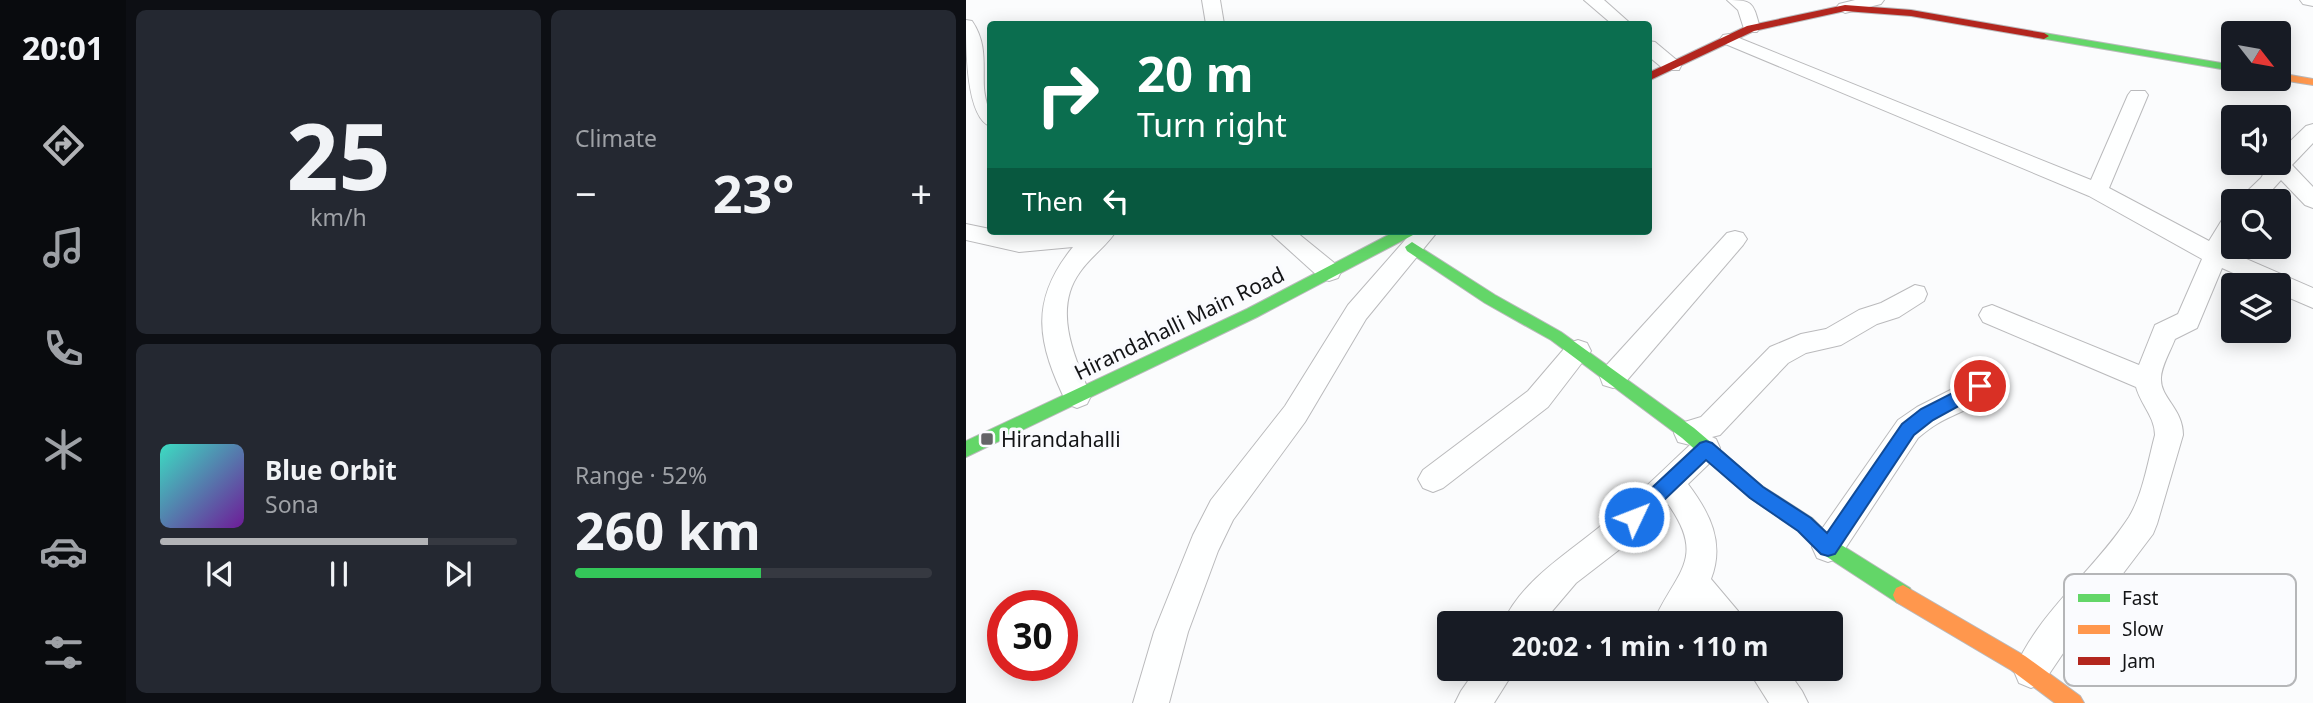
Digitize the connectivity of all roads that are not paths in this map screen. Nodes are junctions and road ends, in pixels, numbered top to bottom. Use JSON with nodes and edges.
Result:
{"nodes":[{"id":1,"x":1211,"y":0,"type":"edge"},
{"id":2,"x":1593,"y":0,"type":"edge"},
{"id":3,"x":1736,"y":0,"type":"edge"},
{"id":4,"x":1875,"y":0,"type":"edge"},
{"id":5,"x":1845,"y":8,"type":"junction"},
{"id":6,"x":1214,"y":21,"type":"edge"},
{"id":7,"x":1618,"y":21,"type":"edge"},
{"id":8,"x":966,"y":24,"type":"edge"},
{"id":9,"x":1751,"y":28,"type":"junction"},
{"id":10,"x":1729,"y":39,"type":"junction"},
{"id":11,"x":1652,"y":49,"type":"edge"},
{"id":12,"x":1672,"y":66,"type":"junction"},
{"id":13,"x":2221,"y":66,"type":"edge"},
{"id":14,"x":1652,"y":76,"type":"edge"},
{"id":15,"x":2291,"y":78,"type":"edge"},
{"id":16,"x":2313,"y":82,"type":"edge"},
{"id":17,"x":2138,"y":96,"type":"dead end"},
{"id":18,"x":987,"y":118,"type":"edge"},
{"id":19,"x":2313,"y":131,"type":"edge"},
{"id":20,"x":2291,"y":153,"type":"edge"},
{"id":21,"x":2273,"y":175,"type":"edge"},
{"id":22,"x":2289,"y":175,"type":"edge"},
{"id":23,"x":2262,"y":189,"type":"edge"},
{"id":24,"x":2097,"y":191,"type":"junction"},
{"id":25,"x":2313,"y":200,"type":"edge"},
{"id":26,"x":966,"y":232,"type":"edge"},
{"id":27,"x":1092,"y":235,"type":"edge"},
{"id":28,"x":1100,"y":235,"type":"edge"},
{"id":29,"x":1285,"y":235,"type":"edge"},
{"id":30,"x":1416,"y":236,"type":"edge"},
{"id":31,"x":1735,"y":239,"type":"dead end"},
{"id":32,"x":2221,"y":241,"type":"edge"},
{"id":33,"x":2216,"y":256,"type":"junction"},
{"id":34,"x":1329,"y":272,"type":"junction"},
{"id":35,"x":1915,"y":294,"type":"dead end"},
{"id":36,"x":2313,"y":298,"type":"edge"},
{"id":37,"x":1992,"y":315,"type":"dead end"},
{"id":38,"x":1578,"y":351,"type":"junction"},
{"id":39,"x":1613,"y":377,"type":"junction"},
{"id":40,"x":2147,"y":380,"type":"junction"},
{"id":41,"x":1980,"y":386,"type":"dead end"},
{"id":42,"x":1077,"y":396,"type":"junction"},
{"id":43,"x":1697,"y":441,"type":"junction"},
{"id":44,"x":966,"y":449,"type":"edge"},
{"id":45,"x":1433,"y":479,"type":"dead end"},
{"id":46,"x":1670,"y":483,"type":"junction"},
{"id":47,"x":1828,"y":547,"type":"junction"},
{"id":48,"x":2103,"y":574,"type":"edge"},
{"id":49,"x":1694,"y":583,"type":"junction"},
{"id":50,"x":1531,"y":611,"type":"edge"},
{"id":51,"x":1677,"y":611,"type":"edge"},
{"id":52,"x":1716,"y":611,"type":"edge"},
{"id":53,"x":2064,"y":624,"type":"edge"},
{"id":54,"x":2031,"y":671,"type":"junction"},
{"id":55,"x":1490,"y":681,"type":"edge"},
{"id":56,"x":1774,"y":681,"type":"edge"},
{"id":57,"x":1151,"y":703,"type":"edge"},
{"id":58,"x":1473,"y":703,"type":"edge"},
{"id":59,"x":1790,"y":703,"type":"edge"},
{"id":60,"x":2073,"y":703,"type":"edge"}],
"edges":[{"from":1,"to":6,"type":"street"},
{"from":2,"to":7,"type":"street"},
{"from":3,"to":9,"type":"street"},
{"from":4,"to":5,"type":"street"},
{"from":5,"to":9,"type":"main road"},
{"from":5,"to":13,"type":"main road"},
{"from":8,"to":18,"type":"street"},
{"from":9,"to":10,"type":"main road"},
{"from":10,"to":12,"type":"main road"},
{"from":10,"to":24,"type":"street"},
{"from":11,"to":12,"type":"street"},
{"from":12,"to":14,"type":"main road"},
{"from":15,"to":16,"type":"main road"},
{"from":17,"to":24,"type":"street"},
{"from":19,"to":20,"type":"street"},
{"from":21,"to":23,"type":"street"},
{"from":22,"to":25,"type":"street"},
{"from":24,"to":33,"type":"street"},
{"from":26,"to":27,"type":"street"},
{"from":28,"to":42,"type":"street"},
{"from":29,"to":34,"type":"street"},
{"from":30,"to":34,"type":"main road","name":"Hirandahalli Main Road"},
{"from":30,"to":38,"type":"main road"},
{"from":30,"to":57,"type":"street"},
{"from":31,"to":39,"type":"street"},
{"from":32,"to":33,"type":"street"},
{"from":33,"to":36,"type":"street"},
{"from":33,"to":40,"type":"street"},
{"from":34,"to":42,"type":"main road","name":"Hirandahalli Main Road"},
{"from":35,"to":43,"type":"street"},
{"from":37,"to":40,"type":"street"},
{"from":38,"to":39,"type":"main road"},
{"from":38,"to":45,"type":"street"},
{"from":39,"to":43,"type":"main road"},
{"from":40,"to":48,"type":"street"},
{"from":41,"to":47,"type":"street"},
{"from":42,"to":44,"type":"main road","name":"Hirandahalli Main Road"},
{"from":43,"to":46,"type":"street"},
{"from":43,"to":47,"type":"main road"},
{"from":46,"to":49,"type":"street"},
{"from":46,"to":50,"type":"street"},
{"from":47,"to":54,"type":"main road"},
{"from":49,"to":51,"type":"street"},
{"from":49,"to":52,"type":"street"},
{"from":53,"to":54,"type":"street"},
{"from":54,"to":60,"type":"main road"},
{"from":55,"to":58,"type":"street"},
{"from":56,"to":59,"type":"street"}]}
